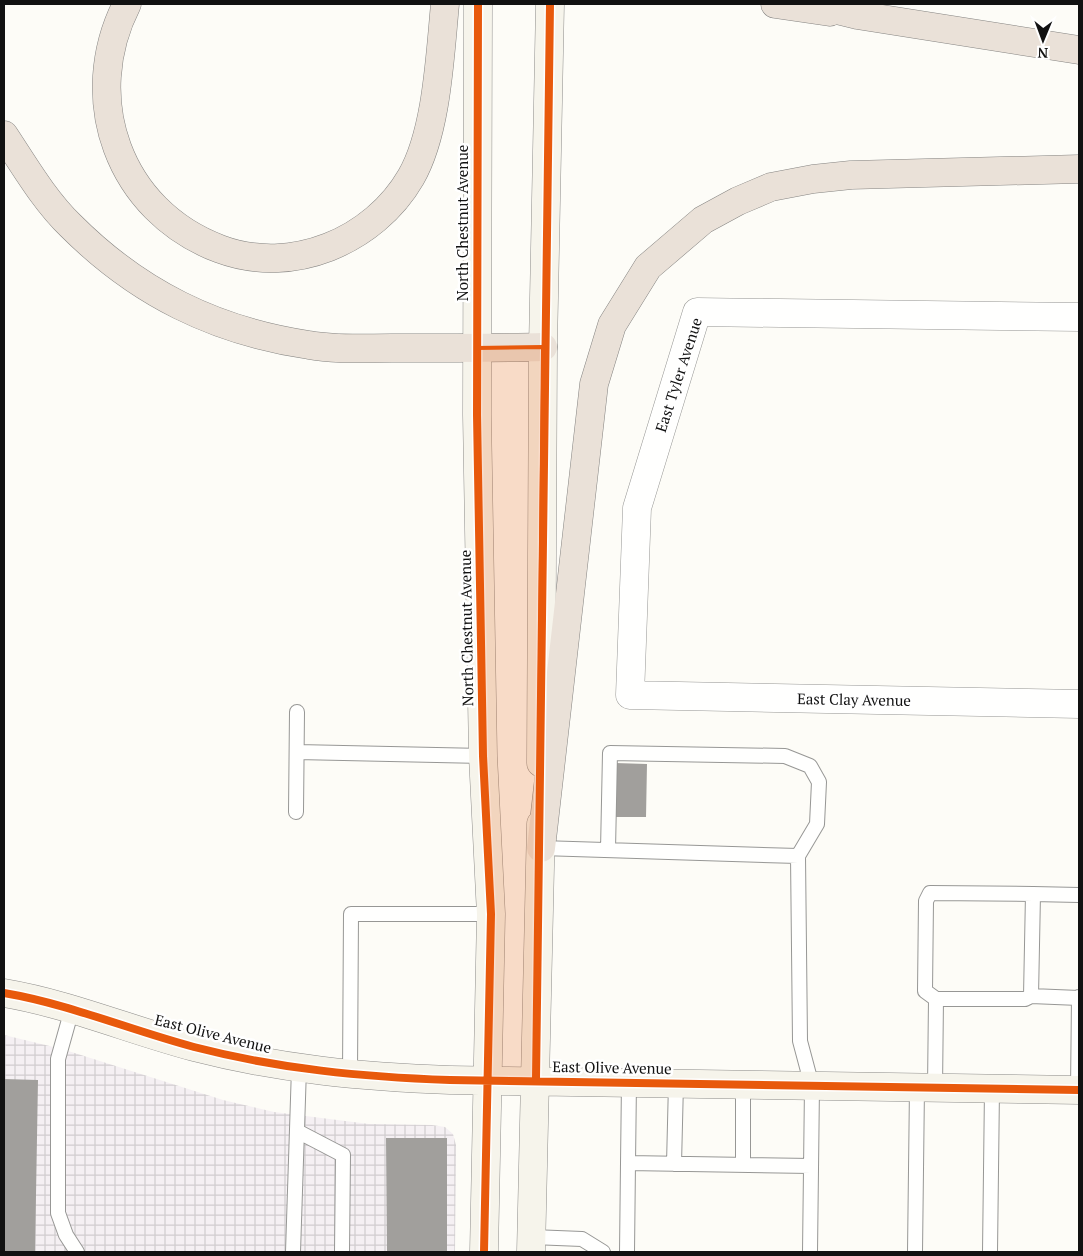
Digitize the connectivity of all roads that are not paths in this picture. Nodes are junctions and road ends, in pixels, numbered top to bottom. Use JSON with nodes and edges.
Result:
{"nodes":[{"id":1,"x":127,"y":4,"type":"edge"},
{"id":2,"x":445,"y":4,"type":"edge"},
{"id":3,"x":478,"y":4,"type":"edge"},
{"id":4,"x":550,"y":4,"type":"edge"},
{"id":5,"x":775,"y":4,"type":"edge"},
{"id":6,"x":812,"y":4,"type":"edge"},
{"id":7,"x":857,"y":15,"type":"junction"},
{"id":8,"x":1079,"y":50,"type":"edge"},
{"id":9,"x":4,"y":134,"type":"edge"},
{"id":10,"x":1079,"y":169,"type":"edge"},
{"id":11,"x":1079,"y":317,"type":"edge"},
{"id":12,"x":543,"y":347,"type":"junction"},
{"id":13,"x":476,"y":348,"type":"junction"},
{"id":14,"x":630,"y":695,"type":"joint"},
{"id":15,"x":1079,"y":704,"type":"edge"},
{"id":16,"x":298,"y":712,"type":"dead end"},
{"id":17,"x":297,"y":752,"type":"junction"},
{"id":18,"x":483,"y":756,"type":"junction"},
{"id":19,"x":296,"y":812,"type":"dead end"},
{"id":20,"x":540,"y":848,"type":"junction"},
{"id":21,"x":608,"y":850,"type":"junction"},
{"id":22,"x":798,"y":856,"type":"junction"},
{"id":23,"x":1032,"y":894,"type":"junction"},
{"id":24,"x":1079,"y":895,"type":"edge"},
{"id":25,"x":491,"y":914,"type":"junction"},
{"id":26,"x":4,"y":993,"type":"edge"},
{"id":27,"x":1031,"y":996,"type":"junction"},
{"id":28,"x":1079,"y":998,"type":"edge"},
{"id":29,"x":936,"y":999,"type":"junction"},
{"id":30,"x":72,"y":1009,"type":"junction"},
{"id":31,"x":299,"y":1068,"type":"junction"},
{"id":32,"x":350,"y":1074,"type":"junction"},
{"id":33,"x":487,"y":1079,"type":"junction"},
{"id":34,"x":536,"y":1080,"type":"junction"},
{"id":35,"x":629,"y":1082,"type":"junction"},
{"id":36,"x":676,"y":1083,"type":"junction"},
{"id":37,"x":743,"y":1084,"type":"junction"},
{"id":38,"x":812,"y":1086,"type":"junction"},
{"id":39,"x":926,"y":1088,"type":"junction"},
{"id":40,"x":992,"y":1089,"type":"junction"},
{"id":41,"x":1078,"y":1090,"type":"edge"},
{"id":42,"x":297,"y":1131,"type":"junction"},
{"id":43,"x":628,"y":1163,"type":"junction"},
{"id":44,"x":674,"y":1164,"type":"junction"},
{"id":45,"x":743,"y":1165,"type":"junction"},
{"id":46,"x":811,"y":1166,"type":"junction"},
{"id":47,"x":532,"y":1244,"type":"edge"},
{"id":48,"x":77,"y":1252,"type":"edge"},
{"id":49,"x":292,"y":1252,"type":"edge"},
{"id":50,"x":342,"y":1252,"type":"edge"},
{"id":51,"x":484,"y":1252,"type":"edge"},
{"id":52,"x":604,"y":1252,"type":"edge"},
{"id":53,"x":627,"y":1252,"type":"edge"},
{"id":54,"x":810,"y":1252,"type":"edge"},
{"id":55,"x":915,"y":1252,"type":"edge"},
{"id":56,"x":990,"y":1252,"type":"edge"}],
"edges":[{"from":1,"to":2,"type":"highway"},
{"from":3,"to":13,"type":"main road","name":"North Chestnut Avenue"},
{"from":4,"to":12,"type":"main road"},
{"from":5,"to":7,"type":"highway"},
{"from":6,"to":7,"type":"highway"},
{"from":7,"to":8,"type":"highway"},
{"from":9,"to":13,"type":"highway"},
{"from":10,"to":20,"type":"highway"},
{"from":11,"to":14,"type":"street","name":"East Tyler Avenue"},
{"from":12,"to":13,"type":"highway"},
{"from":12,"to":20,"type":"main road"},
{"from":13,"to":18,"type":"main road","name":"North Chestnut Avenue"},
{"from":14,"to":15,"type":"street","name":"East Clay Avenue"},
{"from":16,"to":17,"type":"lane"},
{"from":17,"to":18,"type":"lane"},
{"from":17,"to":19,"type":"lane"},
{"from":18,"to":25,"type":"main road","name":"North Chestnut Avenue"},
{"from":20,"to":21,"type":"lane"},
{"from":20,"to":34,"type":"main road"},
{"from":21,"to":22,"type":"lane"},
{"from":21,"to":22,"type":"lane"},
{"from":22,"to":38,"type":"lane"},
{"from":23,"to":24,"type":"lane"},
{"from":23,"to":27,"type":"lane"},
{"from":23,"to":29,"type":"lane"},
{"from":25,"to":32,"type":"lane"},
{"from":25,"to":33,"type":"main road","name":"North Chestnut Avenue"},
{"from":26,"to":30,"type":"main road","name":"East Olive Avenue"},
{"from":27,"to":28,"type":"lane"},
{"from":27,"to":29,"type":"lane"},
{"from":28,"to":41,"type":"lane"},
{"from":29,"to":39,"type":"lane"},
{"from":30,"to":31,"type":"main road","name":"East Olive Avenue"},
{"from":30,"to":48,"type":"lane"},
{"from":31,"to":32,"type":"main road","name":"East Olive Avenue"},
{"from":31,"to":42,"type":"lane"},
{"from":32,"to":33,"type":"main road","name":"East Olive Avenue"},
{"from":33,"to":34,"type":"main road","name":"East Olive Avenue"},
{"from":33,"to":51,"type":"main road","name":"North Chestnut Avenue"},
{"from":34,"to":35,"type":"main road","name":"East Olive Avenue"},
{"from":34,"to":47,"type":"main road"},
{"from":35,"to":36,"type":"main road","name":"East Olive Avenue"},
{"from":35,"to":43,"type":"lane"},
{"from":36,"to":37,"type":"main road","name":"East Olive Avenue"},
{"from":36,"to":44,"type":"lane"},
{"from":37,"to":38,"type":"main road","name":"East Olive Avenue"},
{"from":37,"to":45,"type":"lane"},
{"from":38,"to":39,"type":"main road","name":"East Olive Avenue"},
{"from":38,"to":46,"type":"lane"},
{"from":39,"to":40,"type":"main road","name":"East Olive Avenue"},
{"from":39,"to":55,"type":"lane"},
{"from":40,"to":41,"type":"main road","name":"East Olive Avenue"},
{"from":40,"to":56,"type":"lane"},
{"from":42,"to":49,"type":"lane"},
{"from":42,"to":50,"type":"lane"},
{"from":43,"to":44,"type":"lane"},
{"from":43,"to":53,"type":"lane"},
{"from":44,"to":45,"type":"lane"},
{"from":45,"to":46,"type":"lane"},
{"from":46,"to":54,"type":"lane"},
{"from":47,"to":52,"type":"lane"}]}
